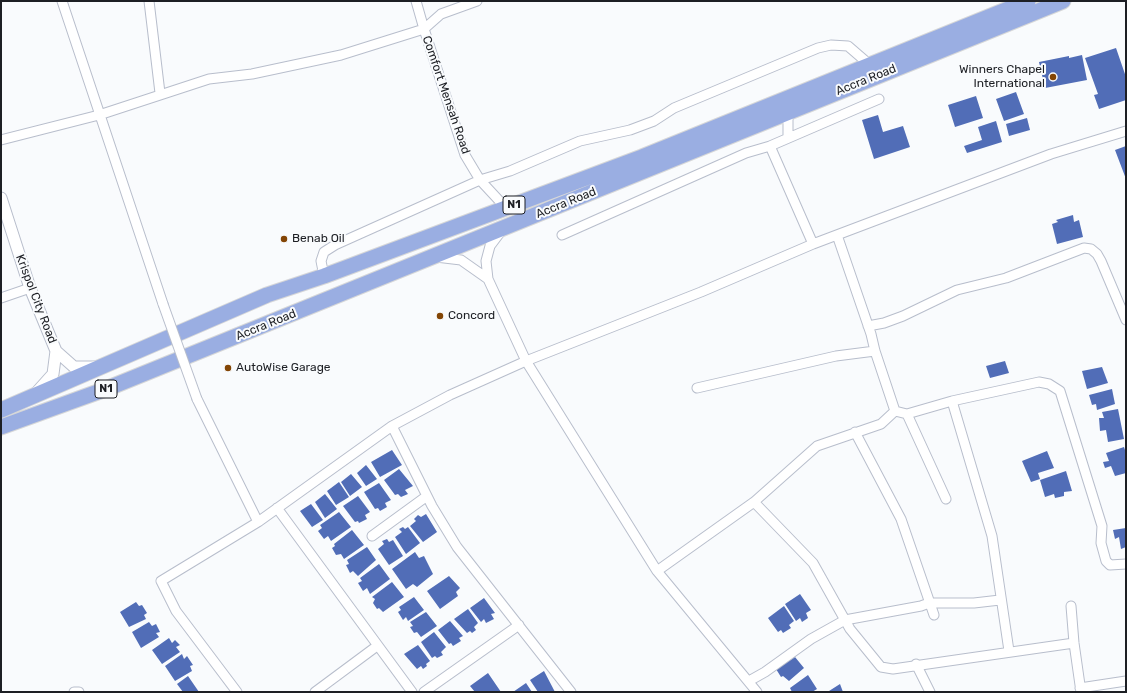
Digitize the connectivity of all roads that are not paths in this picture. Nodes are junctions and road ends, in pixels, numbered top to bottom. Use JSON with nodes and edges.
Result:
{"nodes":[{"id":1,"x":62,"y":1,"type":"edge"},
{"id":2,"x":149,"y":1,"type":"edge"},
{"id":3,"x":416,"y":1,"type":"edge"},
{"id":4,"x":477,"y":1,"type":"edge"},
{"id":5,"x":1028,"y":1,"type":"edge"},
{"id":6,"x":1063,"y":1,"type":"edge"},
{"id":7,"x":424,"y":29,"type":"junction"},
{"id":8,"x":870,"y":65,"type":"junction"},
{"id":9,"x":160,"y":93,"type":"junction"},
{"id":10,"x":879,"y":99,"type":"dead end"},
{"id":11,"x":788,"y":113,"type":"junction"},
{"id":12,"x":99,"y":115,"type":"junction"},
{"id":13,"x":1126,"y":131,"type":"edge"},
{"id":14,"x":788,"y":138,"type":"junction"},
{"id":15,"x":1,"y":140,"type":"edge"},
{"id":16,"x":770,"y":146,"type":"junction"},
{"id":17,"x":480,"y":180,"type":"junction"},
{"id":18,"x":1,"y":198,"type":"edge"},
{"id":19,"x":506,"y":208,"type":"junction"},
{"id":20,"x":504,"y":228,"type":"junction"},
{"id":21,"x":562,"y":235,"type":"dead end"},
{"id":22,"x":837,"y":235,"type":"junction"},
{"id":23,"x":813,"y":244,"type":"junction"},
{"id":24,"x":434,"y":257,"type":"junction"},
{"id":25,"x":324,"y":276,"type":"junction"},
{"id":26,"x":488,"y":279,"type":"junction"},
{"id":27,"x":30,"y":288,"type":"junction"},
{"id":28,"x":1,"y":298,"type":"edge"},
{"id":29,"x":1126,"y":320,"type":"edge"},
{"id":30,"x":868,"y":326,"type":"junction"},
{"id":31,"x":56,"y":351,"type":"junction"},
{"id":32,"x":875,"y":351,"type":"junction"},
{"id":33,"x":526,"y":361,"type":"junction"},
{"id":34,"x":105,"y":367,"type":"junction"},
{"id":35,"x":697,"y":388,"type":"dead end"},
{"id":36,"x":34,"y":395,"type":"junction"},
{"id":37,"x":952,"y":401,"type":"junction"},
{"id":38,"x":1,"y":410,"type":"edge"},
{"id":39,"x":895,"y":411,"type":"junction"},
{"id":40,"x":908,"y":414,"type":"junction"},
{"id":41,"x":392,"y":426,"type":"junction"},
{"id":42,"x":1,"y":427,"type":"edge"},
{"id":43,"x":855,"y":432,"type":"junction"},
{"id":44,"x":428,"y":496,"type":"junction"},
{"id":45,"x":946,"y":499,"type":"dead end"},
{"id":46,"x":754,"y":502,"type":"junction"},
{"id":47,"x":277,"y":508,"type":"junction"},
{"id":48,"x":258,"y":522,"type":"junction"},
{"id":49,"x":372,"y":536,"type":"dead end"},
{"id":50,"x":1126,"y":564,"type":"edge"},
{"id":51,"x":657,"y":571,"type":"junction"},
{"id":52,"x":1000,"y":600,"type":"junction"},
{"id":53,"x":929,"y":603,"type":"junction"},
{"id":54,"x":1071,"y":606,"type":"dead end"},
{"id":55,"x":934,"y":615,"type":"dead end"},
{"id":56,"x":844,"y":620,"type":"junction"},
{"id":57,"x":519,"y":625,"type":"junction"},
{"id":58,"x":1074,"y":643,"type":"junction"},
{"id":59,"x":377,"y":646,"type":"junction"},
{"id":60,"x":1009,"y":651,"type":"junction"},
{"id":61,"x":916,"y":664,"type":"junction"},
{"id":62,"x":748,"y":681,"type":"junction"},
{"id":63,"x":1126,"y":681,"type":"edge"},
{"id":64,"x":1080,"y":690,"type":"edge"},
{"id":65,"x":74,"y":692,"type":"edge"},
{"id":66,"x":79,"y":692,"type":"edge"},
{"id":67,"x":237,"y":692,"type":"edge"},
{"id":68,"x":315,"y":692,"type":"edge"},
{"id":69,"x":412,"y":692,"type":"edge"},
{"id":70,"x":424,"y":692,"type":"edge"},
{"id":71,"x":571,"y":692,"type":"edge"},
{"id":72,"x":757,"y":692,"type":"edge"},
{"id":73,"x":930,"y":692,"type":"edge"}],
"edges":[{"from":1,"to":12,"type":"street"},
{"from":2,"to":9,"type":"street"},
{"from":3,"to":7,"type":"street"},
{"from":4,"to":7,"type":"street","name":"Comfort Mensah Road"},
{"from":5,"to":8,"type":"highway","name":"Accra Road","number":"N1"},
{"from":6,"to":11,"type":"highway","name":"Accra Road","number":"N1"},
{"from":7,"to":9,"type":"street"},
{"from":7,"to":17,"type":"street","name":"Comfort Mensah Road"},
{"from":8,"to":17,"type":"street"},
{"from":8,"to":19,"type":"highway","name":"Accra Road","number":"N1"},
{"from":9,"to":12,"type":"street"},
{"from":10,"to":14,"type":"street"},
{"from":11,"to":14,"type":"street"},
{"from":11,"to":20,"type":"highway","name":"Accra Road","number":"N1"},
{"from":12,"to":15,"type":"street"},
{"from":12,"to":48,"type":"street","bridge":true},
{"from":13,"to":22,"type":"street"},
{"from":14,"to":16,"type":"street"},
{"from":16,"to":21,"type":"street"},
{"from":16,"to":23,"type":"street"},
{"from":17,"to":19,"type":"street","name":"Comfort Mensah Road"},
{"from":17,"to":25,"type":"street"},
{"from":18,"to":27,"type":"street","name":"Krispol City Road"},
{"from":19,"to":25,"type":"highway","name":"Accra Road","number":"N1"},
{"from":20,"to":24,"type":"highway","name":"Accra Road","number":"N1"},
{"from":20,"to":26,"type":"street"},
{"from":22,"to":23,"type":"street"},
{"from":22,"to":30,"type":"street"},
{"from":23,"to":33,"type":"street"},
{"from":24,"to":26,"type":"street"},
{"from":24,"to":42,"type":"highway","name":"Accra Road","number":"N1"},
{"from":25,"to":34,"type":"highway","name":"Accra Road","number":"N1"},
{"from":26,"to":33,"type":"street"},
{"from":27,"to":28,"type":"street"},
{"from":27,"to":31,"type":"street","name":"Krispol City Road"},
{"from":29,"to":30,"type":"street"},
{"from":30,"to":32,"type":"street"},
{"from":31,"to":34,"type":"street"},
{"from":31,"to":36,"type":"street","name":"Krispol City Road"},
{"from":32,"to":35,"type":"street"},
{"from":32,"to":39,"type":"street"},
{"from":33,"to":41,"type":"street"},
{"from":33,"to":51,"type":"street"},
{"from":34,"to":36,"type":"highway","name":"Accra Road","number":"N1"},
{"from":36,"to":38,"type":"highway","name":"Accra Road","number":"N1"},
{"from":37,"to":40,"type":"street"},
{"from":37,"to":50,"type":"street"},
{"from":37,"to":52,"type":"street"},
{"from":39,"to":40,"type":"street"},
{"from":39,"to":43,"type":"street"},
{"from":40,"to":45,"type":"street"},
{"from":41,"to":44,"type":"street"},
{"from":41,"to":47,"type":"street"},
{"from":43,"to":46,"type":"street"},
{"from":43,"to":53,"type":"street"},
{"from":44,"to":49,"type":"street"},
{"from":44,"to":57,"type":"street"},
{"from":46,"to":51,"type":"street"},
{"from":46,"to":56,"type":"street"},
{"from":47,"to":48,"type":"street"},
{"from":47,"to":59,"type":"street"},
{"from":48,"to":67,"type":"street"},
{"from":51,"to":62,"type":"street"},
{"from":52,"to":53,"type":"street"},
{"from":52,"to":60,"type":"street"},
{"from":53,"to":55,"type":"street"},
{"from":53,"to":56,"type":"street"},
{"from":54,"to":58,"type":"street"},
{"from":56,"to":61,"type":"street"},
{"from":56,"to":62,"type":"street"},
{"from":57,"to":70,"type":"street"},
{"from":57,"to":71,"type":"street"},
{"from":58,"to":60,"type":"street"},
{"from":58,"to":64,"type":"street"},
{"from":59,"to":68,"type":"street"},
{"from":59,"to":69,"type":"street"},
{"from":60,"to":61,"type":"street"},
{"from":61,"to":73,"type":"street"},
{"from":62,"to":72,"type":"street"},
{"from":63,"to":64,"type":"street"},
{"from":65,"to":66,"type":"street"}]}
